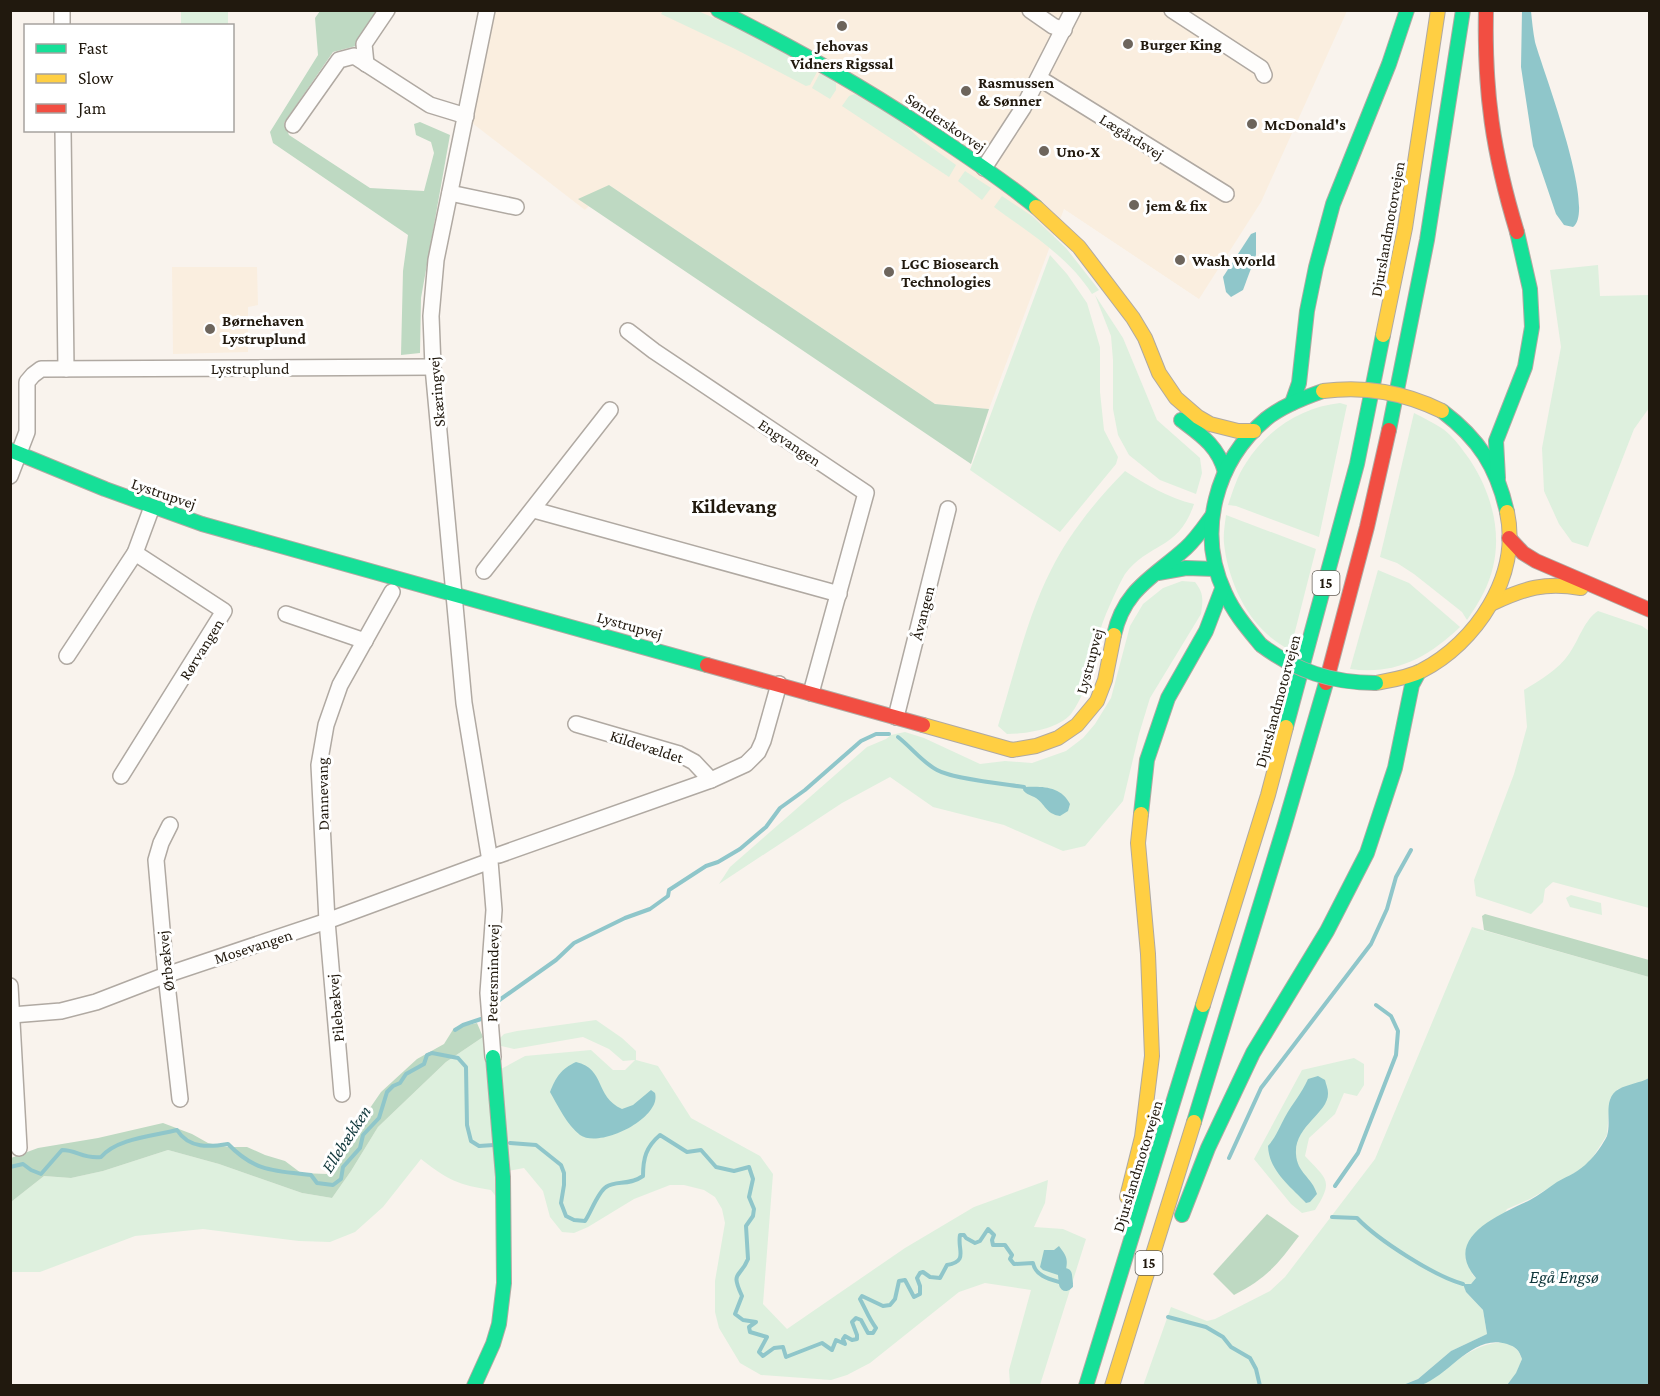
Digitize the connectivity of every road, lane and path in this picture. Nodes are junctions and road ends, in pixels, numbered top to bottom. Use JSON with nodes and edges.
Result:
{"nodes":[{"id":1,"x":387,"y":10,"type":"edge"},
{"id":2,"x":487,"y":10,"type":"edge"},
{"id":3,"x":718,"y":10,"type":"edge"},
{"id":4,"x":1030,"y":10,"type":"edge"},
{"id":5,"x":1073,"y":10,"type":"edge"},
{"id":6,"x":1172,"y":10,"type":"edge"},
{"id":7,"x":1407,"y":10,"type":"edge"},
{"id":8,"x":1438,"y":10,"type":"edge"},
{"id":9,"x":1463,"y":10,"type":"edge"},
{"id":10,"x":1486,"y":10,"type":"edge"},
{"id":11,"x":1064,"y":30,"type":"junction"},
{"id":12,"x":366,"y":64,"type":"junction"},
{"id":13,"x":1264,"y":75,"type":"dead end"},
{"id":14,"x":1039,"y":78,"type":"junction"},
{"id":15,"x":466,"y":116,"type":"junction"},
{"id":16,"x":293,"y":125,"type":"dead end"},
{"id":17,"x":63,"y":132,"type":"edge"},
{"id":18,"x":984,"y":168,"type":"junction"},
{"id":19,"x":450,"y":193,"type":"junction"},
{"id":20,"x":1226,"y":194,"type":"dead end"},
{"id":21,"x":516,"y":207,"type":"dead end"},
{"id":22,"x":1122,"y":304,"type":"junction"},
{"id":23,"x":628,"y":331,"type":"dead end"},
{"id":24,"x":433,"y":367,"type":"junction"},
{"id":25,"x":66,"y":369,"type":"junction"},
{"id":26,"x":1292,"y":403,"type":"junction"},
{"id":27,"x":610,"y":410,"type":"dead end"},
{"id":28,"x":1254,"y":430,"type":"junction"},
{"id":29,"x":15,"y":452,"type":"edge"},
{"id":30,"x":1225,"y":472,"type":"junction"},
{"id":31,"x":10,"y":476,"type":"edge"},
{"id":32,"x":1498,"y":478,"type":"junction"},
{"id":33,"x":152,"y":507,"type":"junction"},
{"id":34,"x":948,"y":509,"type":"dead end"},
{"id":35,"x":534,"y":510,"type":"junction"},
{"id":36,"x":1212,"y":516,"type":"junction"},
{"id":37,"x":1509,"y":538,"type":"junction"},
{"id":38,"x":135,"y":553,"type":"junction"},
{"id":39,"x":1215,"y":569,"type":"junction"},
{"id":40,"x":484,"y":571,"type":"dead end"},
{"id":41,"x":1152,"y":574,"type":"junction"},
{"id":42,"x":1222,"y":589,"type":"junction"},
{"id":43,"x":392,"y":592,"type":"dead end"},
{"id":44,"x":454,"y":592,"type":"junction"},
{"id":45,"x":839,"y":594,"type":"junction"},
{"id":46,"x":1614,"y":594,"type":"junction"},
{"id":47,"x":1493,"y":603,"type":"junction"},
{"id":48,"x":1650,"y":610,"type":"edge"},
{"id":49,"x":286,"y":614,"type":"dead end"},
{"id":50,"x":365,"y":640,"type":"junction"},
{"id":51,"x":67,"y":656,"type":"dead end"},
{"id":52,"x":1419,"y":672,"type":"junction"},
{"id":53,"x":779,"y":684,"type":"junction"},
{"id":54,"x":811,"y":693,"type":"junction"},
{"id":55,"x":896,"y":717,"type":"junction"},
{"id":56,"x":576,"y":724,"type":"dead end"},
{"id":57,"x":121,"y":776,"type":"dead end"},
{"id":58,"x":711,"y":780,"type":"junction"},
{"id":59,"x":170,"y":825,"type":"dead end"},
{"id":60,"x":494,"y":858,"type":"junction"},
{"id":61,"x":327,"y":921,"type":"junction"},
{"id":62,"x":166,"y":975,"type":"junction"},
{"id":63,"x":10,"y":986,"type":"edge"},
{"id":64,"x":12,"y":1015,"type":"edge"},
{"id":65,"x":493,"y":1057,"type":"joint"},
{"id":66,"x":342,"y":1094,"type":"dead end"},
{"id":67,"x":180,"y":1099,"type":"dead end"},
{"id":68,"x":19,"y":1148,"type":"dead end"},
{"id":69,"x":1124,"y":1207,"type":"dead end"},
{"id":70,"x":1177,"y":1229,"type":"dead end"},
{"id":71,"x":1162,"y":1273,"type":"dead end"},
{"id":72,"x":1089,"y":1329,"type":"dead end"},
{"id":73,"x":474,"y":1386,"type":"edge"},
{"id":74,"x":1073,"y":1386,"type":"edge"},
{"id":75,"x":1086,"y":1386,"type":"edge"},
{"id":76,"x":1112,"y":1386,"type":"edge"},
{"id":77,"x":1121,"y":1386,"type":"edge"}],
"edges":[{"from":1,"to":12,"type":"street"},
{"from":2,"to":15,"type":"street","name":"Skæringvej"},
{"from":3,"to":18,"type":"main road","name":"Sønderskovvej"},
{"from":4,"to":11,"type":"street"},
{"from":5,"to":11,"type":"street"},
{"from":6,"to":13,"type":"street"},
{"from":7,"to":26,"type":"main road"},
{"from":8,"to":75,"type":"main road","name":"Djurslandmotorvejen","number":"15"},
{"from":9,"to":76,"type":"main road","number":"15"},
{"from":10,"to":32,"type":"main road"},
{"from":11,"to":14,"type":"street"},
{"from":12,"to":15,"type":"street"},
{"from":12,"to":16,"type":"street"},
{"from":14,"to":18,"type":"street"},
{"from":14,"to":20,"type":"street","name":"Lægårdsvej"},
{"from":15,"to":19,"type":"street","name":"Skæringvej"},
{"from":17,"to":25,"type":"street"},
{"from":18,"to":22,"type":"main road","name":"Sønderskovvej"},
{"from":19,"to":21,"type":"street"},
{"from":19,"to":24,"type":"street","name":"Skæringvej"},
{"from":22,"to":28,"type":"main road","name":"Sønderskovvej"},
{"from":22,"to":30,"type":"main road","name":"Sønderskovvej"},
{"from":23,"to":45,"type":"street","name":"Engvangen"},
{"from":24,"to":25,"type":"street","name":"Lystruplund"},
{"from":24,"to":44,"type":"street","name":"Skæringvej"},
{"from":25,"to":29,"type":"street","name":"Lystruplund"},
{"from":26,"to":28,"type":"main road"},
{"from":26,"to":32,"type":"main road","bridge":true},
{"from":27,"to":35,"type":"street"},
{"from":28,"to":30,"type":"main road"},
{"from":29,"to":31,"type":"street","name":"Lystruplund"},
{"from":29,"to":33,"type":"main road","name":"Lystrupvej"},
{"from":30,"to":36,"type":"main road"},
{"from":32,"to":37,"type":"main road"},
{"from":33,"to":38,"type":"street"},
{"from":33,"to":44,"type":"main road","name":"Lystrupvej"},
{"from":34,"to":55,"type":"street","name":"Åvangen"},
{"from":35,"to":40,"type":"street"},
{"from":35,"to":45,"type":"street"},
{"from":36,"to":39,"type":"main road"},
{"from":36,"to":41,"type":"main road","name":"Lystrupvej"},
{"from":37,"to":46,"type":"main road"},
{"from":37,"to":47,"type":"main road"},
{"from":38,"to":51,"type":"street"},
{"from":38,"to":57,"type":"street","name":"Rørvangen"},
{"from":39,"to":41,"type":"main road"},
{"from":39,"to":42,"type":"main road"},
{"from":41,"to":55,"type":"main road","name":"Lystrupvej"},
{"from":42,"to":52,"type":"main road","bridge":true},
{"from":42,"to":69,"type":"main road"},
{"from":43,"to":50,"type":"street","name":"Dannevang"},
{"from":44,"to":53,"type":"main road","name":"Lystrupvej"},
{"from":44,"to":60,"type":"street","name":"Petersmindevej"},
{"from":45,"to":54,"type":"street","name":"Engvangen"},
{"from":46,"to":47,"type":"main road"},
{"from":46,"to":48,"type":"main road"},
{"from":47,"to":52,"type":"main road"},
{"from":49,"to":50,"type":"street"},
{"from":50,"to":61,"type":"street","name":"Dannevang"},
{"from":52,"to":70,"type":"main road"},
{"from":53,"to":54,"type":"main road","name":"Lystrupvej"},
{"from":53,"to":58,"type":"street","name":"Mosevangen"},
{"from":54,"to":55,"type":"main road","name":"Lystrupvej"},
{"from":56,"to":58,"type":"street","name":"Kildevældet"},
{"from":58,"to":60,"type":"street","name":"Mosevangen"},
{"from":59,"to":62,"type":"street","name":"Ørbækvej"},
{"from":60,"to":61,"type":"street","name":"Mosevangen"},
{"from":60,"to":65,"type":"street","name":"Petersmindevej"},
{"from":61,"to":62,"type":"street","name":"Mosevangen"},
{"from":61,"to":66,"type":"street","name":"Pilebækvej"},
{"from":62,"to":64,"type":"street","name":"Mosevangen"},
{"from":62,"to":67,"type":"street","name":"Ørbækvej"},
{"from":63,"to":64,"type":"street"},
{"from":64,"to":68,"type":"street"},
{"from":65,"to":73,"type":"main road","name":"Petersmindevej"},
{"from":71,"to":77,"type":"main road"},
{"from":72,"to":74,"type":"main road"}]}
